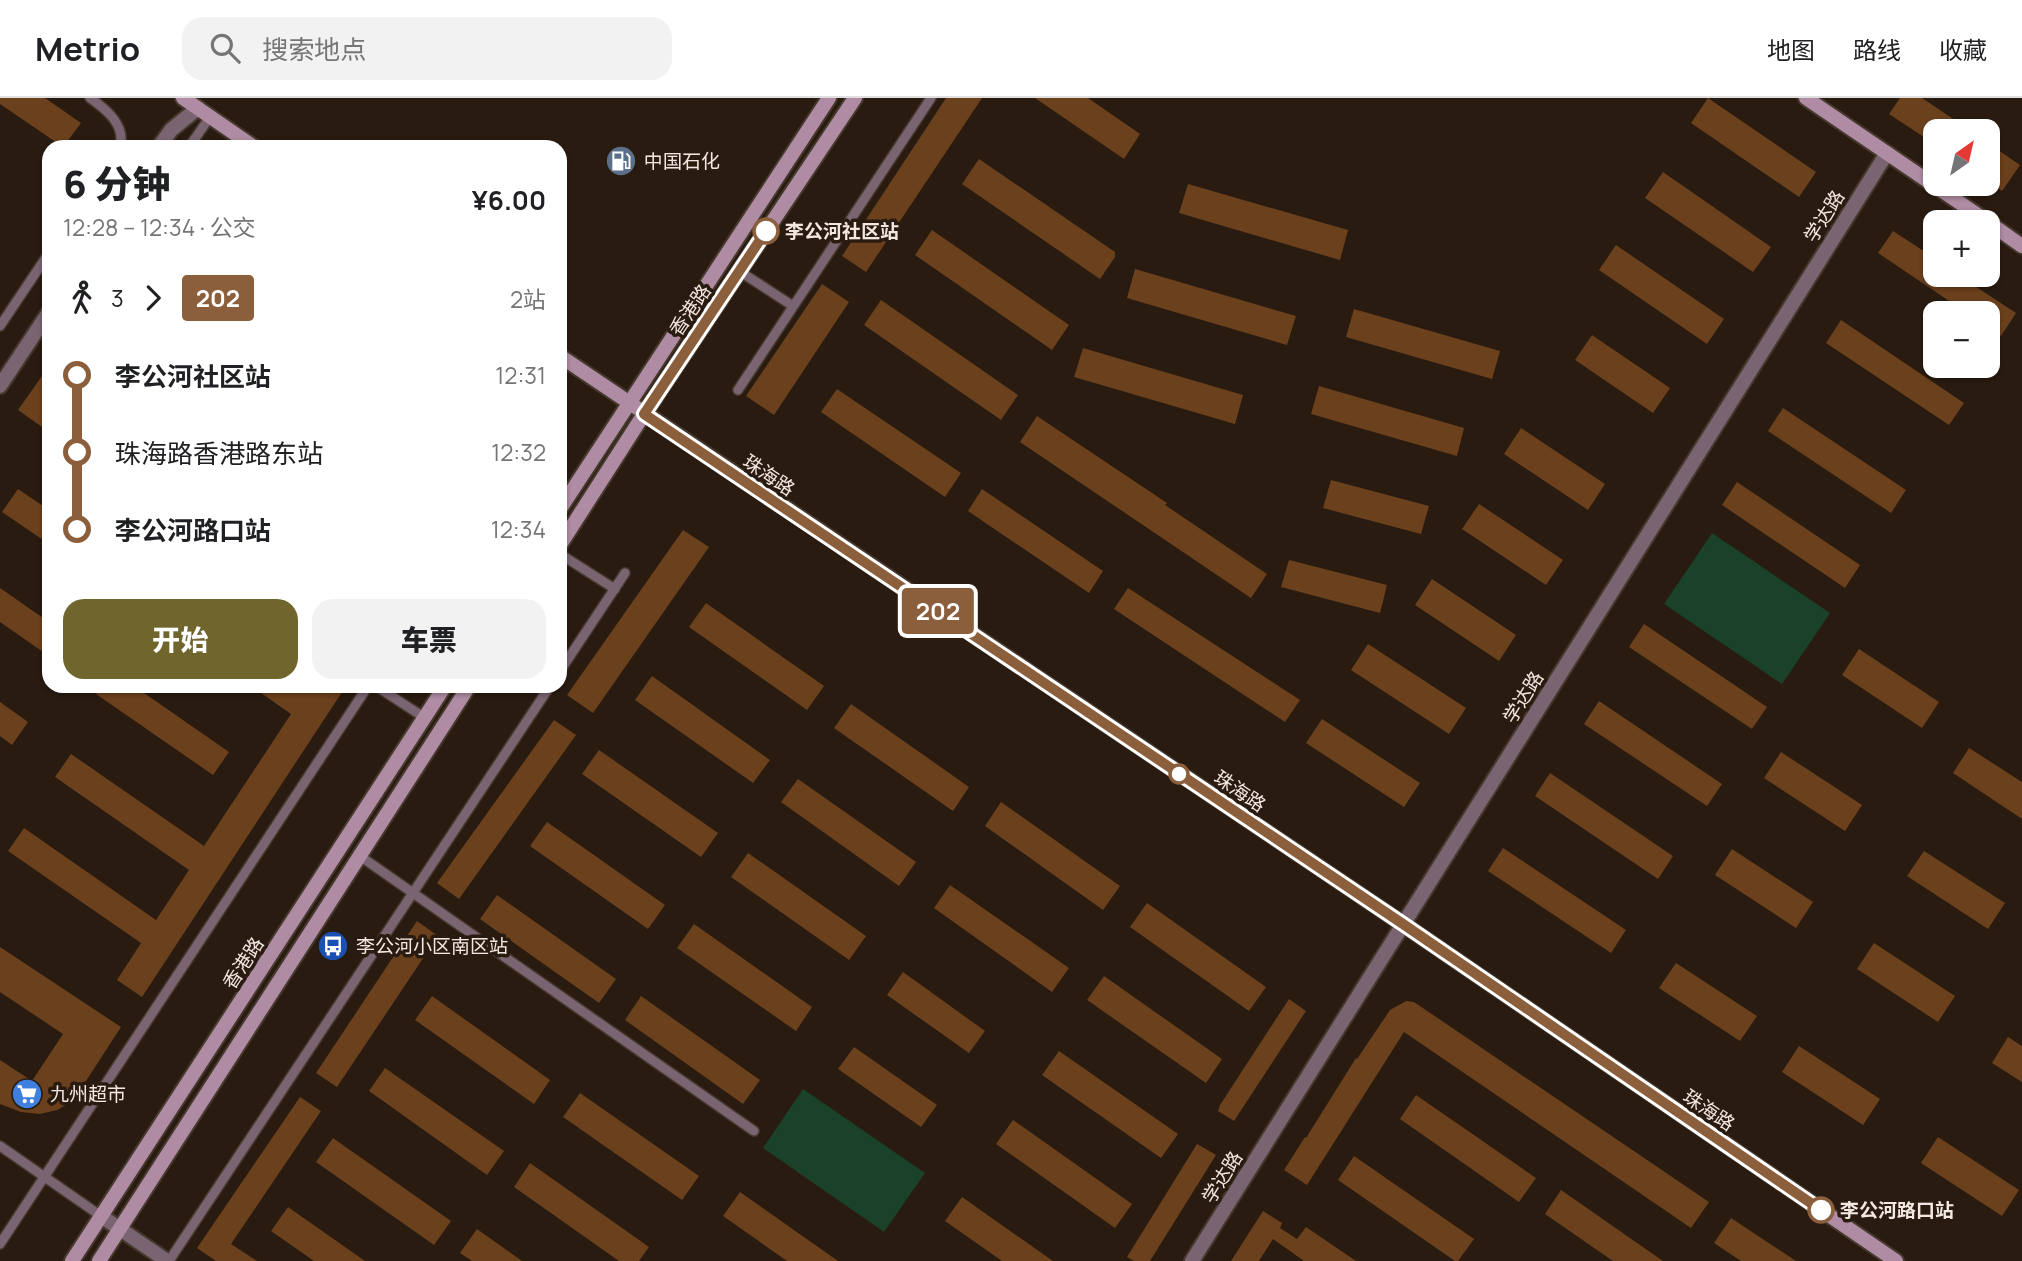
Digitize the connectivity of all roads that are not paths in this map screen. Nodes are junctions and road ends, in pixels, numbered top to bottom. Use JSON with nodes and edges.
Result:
{"nodes":[{"id":1,"x":90,"y":98,"type":"edge"},
{"id":2,"x":183,"y":98,"type":"edge"},
{"id":3,"x":829,"y":98,"type":"edge"},
{"id":4,"x":855,"y":98,"type":"edge"},
{"id":5,"x":930,"y":98,"type":"edge"},
{"id":6,"x":1806,"y":98,"type":"edge"},
{"id":7,"x":198,"y":108,"type":"junction"},
{"id":8,"x":210,"y":117,"type":"junction"},
{"id":9,"x":122,"y":140,"type":"edge"},
{"id":10,"x":164,"y":140,"type":"edge"},
{"id":11,"x":194,"y":140,"type":"edge"},
{"id":12,"x":244,"y":140,"type":"edge"},
{"id":13,"x":1887,"y":153,"type":"junction"},
{"id":14,"x":1970,"y":210,"type":"edge"},
{"id":15,"x":2000,"y":230,"type":"edge"},
{"id":16,"x":2022,"y":246,"type":"edge"},
{"id":17,"x":42,"y":263,"type":"edge"},
{"id":18,"x":739,"y":271,"type":"junction"},
{"id":19,"x":793,"y":306,"type":"junction"},
{"id":20,"x":42,"y":323,"type":"edge"},
{"id":21,"x":0,"y":326,"type":"edge"},
{"id":22,"x":567,"y":361,"type":"edge"},
{"id":23,"x":0,"y":386,"type":"edge"},
{"id":24,"x":738,"y":390,"type":"dead end"},
{"id":25,"x":629,"y":403,"type":"junction"},
{"id":26,"x":644,"y":414,"type":"junction"},
{"id":27,"x":567,"y":498,"type":"edge"},
{"id":28,"x":567,"y":534,"type":"edge"},
{"id":29,"x":567,"y":558,"type":"edge"},
{"id":30,"x":625,"y":573,"type":"dead end"},
{"id":31,"x":615,"y":589,"type":"junction"},
{"id":32,"x":567,"y":661,"type":"edge"},
{"id":33,"x":363,"y":693,"type":"edge"},
{"id":34,"x":387,"y":693,"type":"edge"},
{"id":35,"x":441,"y":693,"type":"edge"},
{"id":36,"x":465,"y":693,"type":"edge"},
{"id":37,"x":545,"y":693,"type":"edge"},
{"id":38,"x":425,"y":718,"type":"junction"},
{"id":39,"x":360,"y":856,"type":"junction"},
{"id":40,"x":411,"y":892,"type":"junction"},
{"id":41,"x":1403,"y":924,"type":"junction"},
{"id":42,"x":754,"y":1131,"type":"dead end"},
{"id":43,"x":0,"y":1146,"type":"edge"},
{"id":44,"x":44,"y":1177,"type":"junction"},
{"id":45,"x":101,"y":1216,"type":"junction"},
{"id":46,"x":120,"y":1229,"type":"junction"},
{"id":47,"x":0,"y":1244,"type":"edge"},
{"id":48,"x":72,"y":1261,"type":"edge"},
{"id":49,"x":99,"y":1261,"type":"edge"},
{"id":50,"x":168,"y":1261,"type":"edge"},
{"id":51,"x":1192,"y":1261,"type":"edge"},
{"id":52,"x":1896,"y":1261,"type":"edge"}],
"edges":[{"from":1,"to":9,"type":"lane"},
{"from":2,"to":7,"type":"main road"},
{"from":3,"to":25,"type":"main road","name":"香港路"},
{"from":4,"to":18,"type":"main road","name":"香港路"},
{"from":5,"to":19,"type":"lane"},
{"from":6,"to":13,"type":"main road"},
{"from":7,"to":8,"type":"main road"},
{"from":7,"to":10,"type":"street"},
{"from":8,"to":11,"type":"lane"},
{"from":8,"to":12,"type":"main road"},
{"from":13,"to":14,"type":"main road"},
{"from":13,"to":41,"type":"street","name":"学达路"},
{"from":15,"to":16,"type":"main road"},
{"from":17,"to":21,"type":"lane"},
{"from":18,"to":19,"type":"lane"},
{"from":18,"to":26,"type":"main road","name":"香港路"},
{"from":19,"to":24,"type":"lane"},
{"from":20,"to":23,"type":"street"},
{"from":22,"to":25,"type":"main road","name":"珠海路"},
{"from":25,"to":26,"type":"main road","name":"珠海路"},
{"from":25,"to":27,"type":"main road","name":"香港路"},
{"from":26,"to":28,"type":"main road","name":"香港路"},
{"from":26,"to":41,"type":"main road","name":"珠海路"},
{"from":29,"to":31,"type":"lane"},
{"from":30,"to":31,"type":"lane"},
{"from":31,"to":32,"type":"lane"},
{"from":33,"to":44,"type":"lane"},
{"from":34,"to":38,"type":"lane"},
{"from":35,"to":38,"type":"main road","name":"香港路"},
{"from":36,"to":39,"type":"main road"},
{"from":37,"to":40,"type":"lane"},
{"from":38,"to":45,"type":"main road","name":"香港路"},
{"from":39,"to":40,"type":"lane"},
{"from":39,"to":46,"type":"main road"},
{"from":40,"to":42,"type":"lane"},
{"from":40,"to":50,"type":"lane"},
{"from":41,"to":51,"type":"street","name":"学达路"},
{"from":41,"to":52,"type":"main road","name":"珠海路"},
{"from":43,"to":44,"type":"lane"},
{"from":44,"to":45,"type":"lane"},
{"from":44,"to":47,"type":"lane"},
{"from":45,"to":46,"type":"street"},
{"from":45,"to":48,"type":"main road","name":"香港路"},
{"from":46,"to":49,"type":"main road"},
{"from":46,"to":50,"type":"street"}]}
